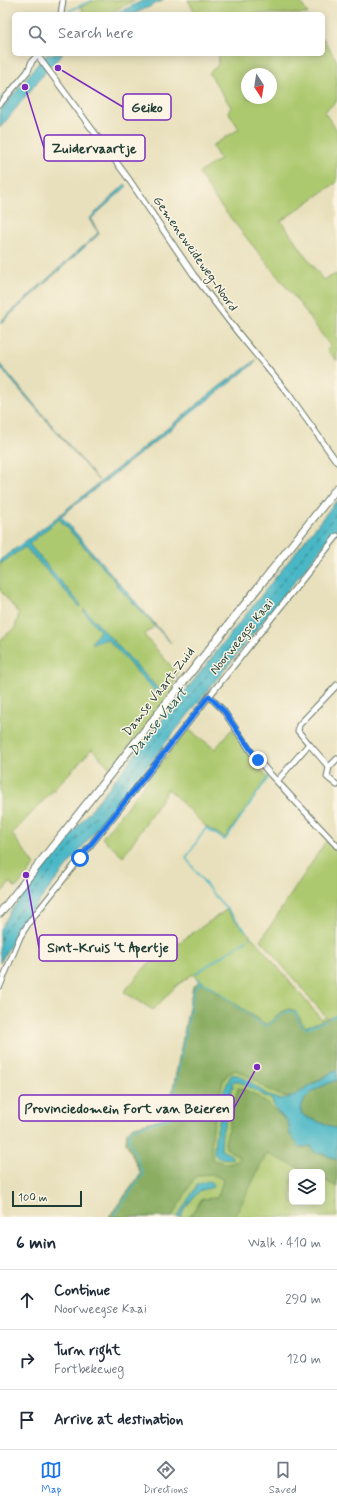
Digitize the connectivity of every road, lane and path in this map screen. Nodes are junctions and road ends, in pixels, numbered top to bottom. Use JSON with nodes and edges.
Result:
{"nodes":[{"id":1,"x":63,"y":0,"type":"edge"},
{"id":2,"x":61,"y":12,"type":"edge"},
{"id":3,"x":40,"y":57,"type":"edge"},
{"id":4,"x":0,"y":104,"type":"edge"},
{"id":5,"x":337,"y":462,"type":"edge"},
{"id":6,"x":337,"y":488,"type":"edge"},
{"id":7,"x":337,"y":536,"type":"edge"},
{"id":8,"x":337,"y":685,"type":"edge"},
{"id":9,"x":209,"y":696,"type":"junction"},
{"id":10,"x":309,"y":744,"type":"junction"},
{"id":11,"x":337,"y":759,"type":"edge"},
{"id":12,"x":330,"y":767,"type":"junction"},
{"id":13,"x":277,"y":781,"type":"junction"},
{"id":14,"x":337,"y":785,"type":"edge"},
{"id":15,"x":337,"y":846,"type":"edge"},
{"id":16,"x":0,"y":913,"type":"edge"},
{"id":17,"x":0,"y":986,"type":"edge"}],
"edges":[{"from":1,"to":2,"type":"street"},
{"from":3,"to":4,"type":"street"},
{"from":3,"to":5,"type":"street","name":"Gemeneweideweg-Noord"},
{"from":6,"to":16,"type":"street","name":"Damse Vaart-Zuid"},
{"from":7,"to":9,"type":"street","name":"Noorweegse Kaai"},
{"from":8,"to":10,"type":"street"},
{"from":9,"to":13,"type":"street"},
{"from":9,"to":17,"type":"street","name":"Noorweegse Kaai"},
{"from":10,"to":12,"type":"street"},
{"from":10,"to":13,"type":"street"},
{"from":11,"to":12,"type":"street"},
{"from":12,"to":14,"type":"street"},
{"from":13,"to":15,"type":"street"}]}
